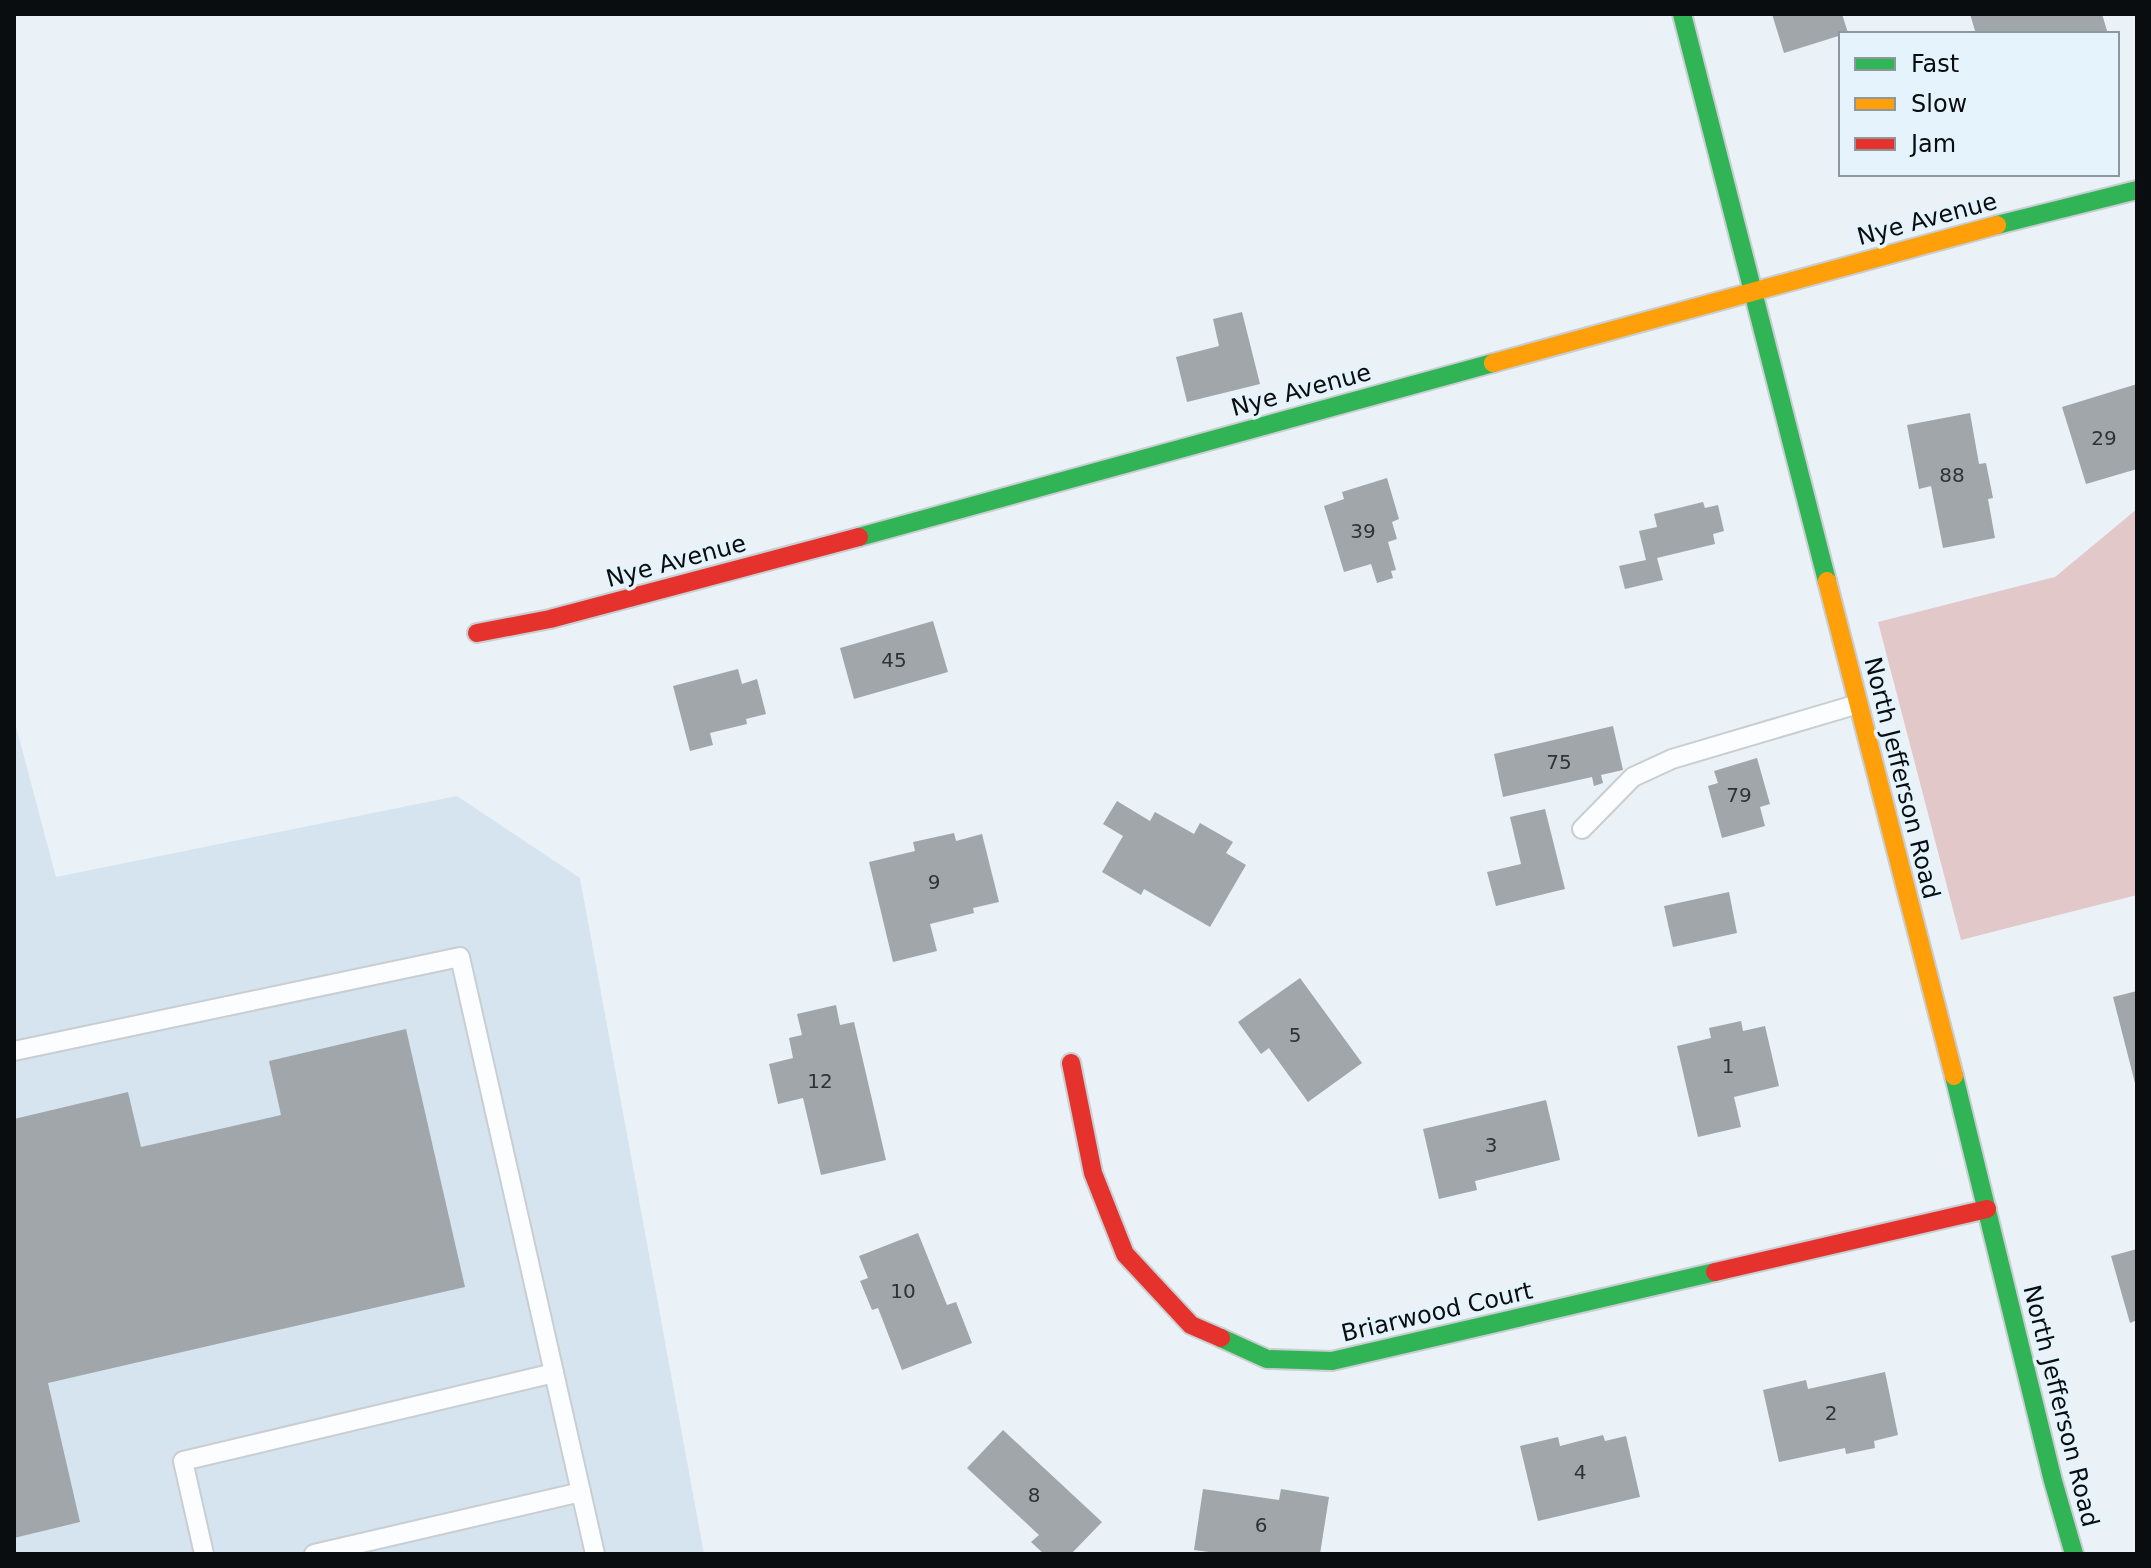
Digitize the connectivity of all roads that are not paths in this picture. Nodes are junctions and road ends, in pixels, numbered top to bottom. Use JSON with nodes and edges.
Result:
{"nodes":[{"id":1,"x":1682,"y":14,"type":"edge"},
{"id":2,"x":2137,"y":190,"type":"edge"},
{"id":3,"x":1752,"y":291,"type":"junction"},
{"id":4,"x":477,"y":633,"type":"dead end"},
{"id":5,"x":1858,"y":704,"type":"junction"},
{"id":6,"x":1582,"y":829,"type":"dead end"},
{"id":7,"x":14,"y":1051,"type":"edge"},
{"id":8,"x":1071,"y":1063,"type":"dead end"},
{"id":9,"x":1987,"y":1209,"type":"junction"},
{"id":10,"x":554,"y":1373,"type":"junction"},
{"id":11,"x":581,"y":1492,"type":"junction"},
{"id":12,"x":204,"y":1554,"type":"edge"},
{"id":13,"x":314,"y":1554,"type":"edge"},
{"id":14,"x":595,"y":1554,"type":"edge"},
{"id":15,"x":2074,"y":1554,"type":"edge"}],
"edges":[{"from":1,"to":3,"type":"street","name":"North Jefferson Road"},
{"from":2,"to":3,"type":"street","name":"Nye Avenue"},
{"from":3,"to":4,"type":"street","name":"Nye Avenue"},
{"from":3,"to":5,"type":"street","name":"North Jefferson Road"},
{"from":5,"to":6,"type":"lane"},
{"from":5,"to":9,"type":"street","name":"North Jefferson Road"},
{"from":7,"to":10,"type":"lane"},
{"from":8,"to":9,"type":"street","name":"Briarwood Court"},
{"from":9,"to":15,"type":"street","name":"North Jefferson Road"},
{"from":10,"to":11,"type":"lane"},
{"from":10,"to":12,"type":"lane"},
{"from":11,"to":13,"type":"lane"},
{"from":11,"to":14,"type":"lane"}]}
